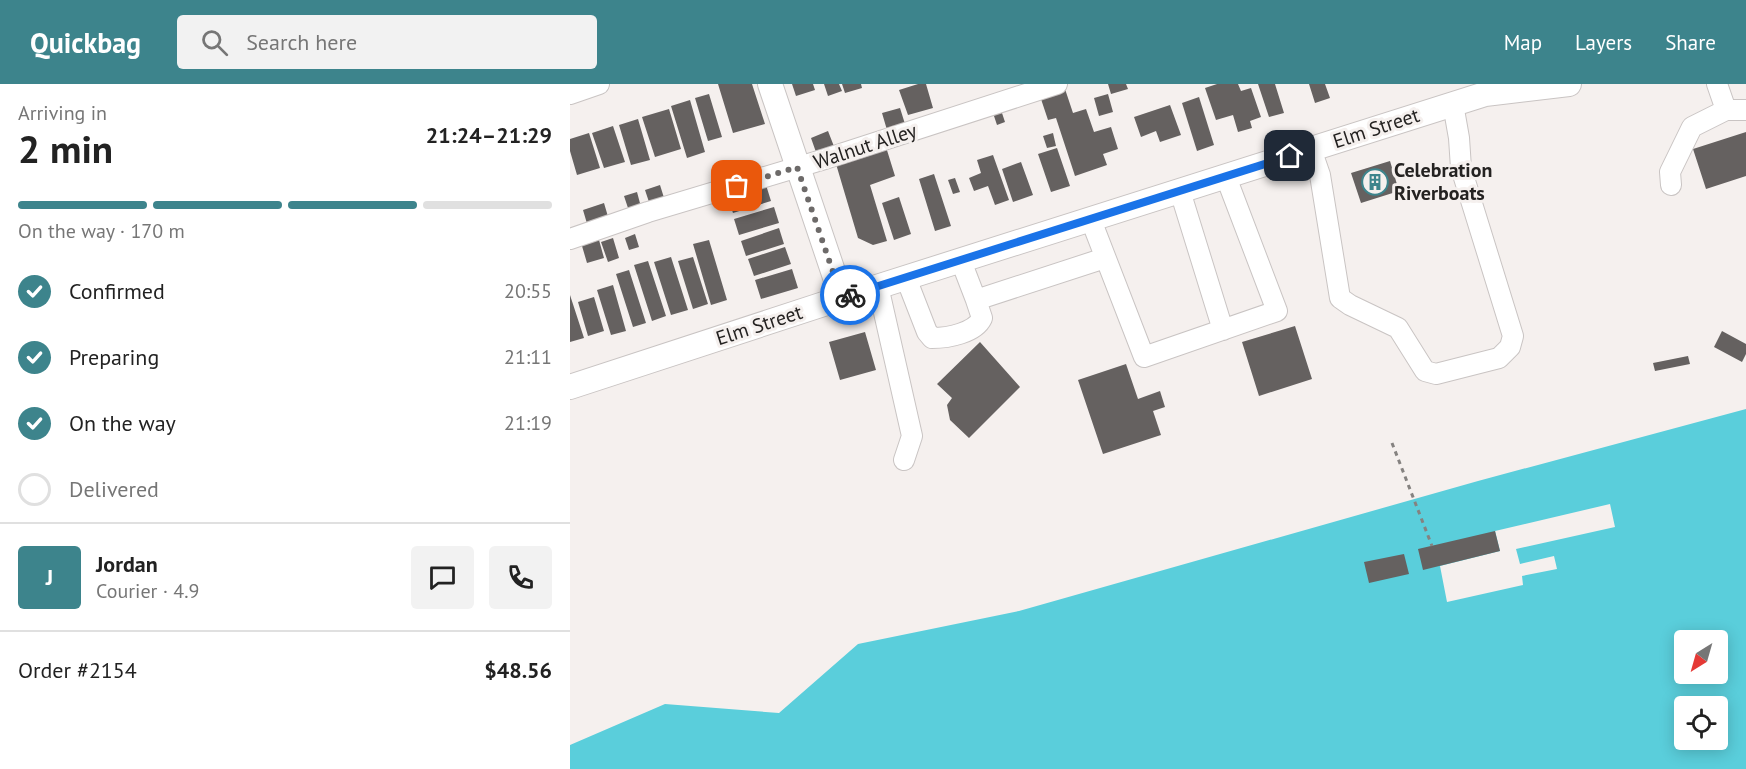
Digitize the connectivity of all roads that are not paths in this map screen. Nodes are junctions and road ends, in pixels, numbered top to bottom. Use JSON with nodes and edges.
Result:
{"nodes":[{"id":1,"x":599,"y":84,"type":"edge"},
{"id":2,"x":770,"y":84,"type":"edge"},
{"id":3,"x":1057,"y":84,"type":"edge"},
{"id":4,"x":1569,"y":84,"type":"edge"},
{"id":5,"x":1717,"y":84,"type":"edge"},
{"id":6,"x":1484,"y":89,"type":"edge"},
{"id":7,"x":570,"y":94,"type":"edge"},
{"id":8,"x":1453,"y":104,"type":"junction"},
{"id":9,"x":1726,"y":110,"type":"junction"},
{"id":10,"x":1746,"y":110,"type":"edge"},
{"id":11,"x":1311,"y":149,"type":"junction"},
{"id":12,"x":797,"y":167,"type":"junction"},
{"id":13,"x":1226,"y":177,"type":"junction"},
{"id":14,"x":1671,"y":185,"type":"dead end"},
{"id":15,"x":1180,"y":191,"type":"junction"},
{"id":16,"x":1091,"y":220,"type":"junction"},
{"id":17,"x":570,"y":239,"type":"edge"},
{"id":18,"x":1105,"y":258,"type":"junction"},
{"id":19,"x":961,"y":261,"type":"junction"},
{"id":20,"x":906,"y":278,"type":"junction"},
{"id":21,"x":878,"y":286,"type":"junction"},
{"id":22,"x":842,"y":298,"type":"junction"},
{"id":23,"x":976,"y":300,"type":"junction"},
{"id":24,"x":1223,"y":330,"type":"junction"},
{"id":25,"x":570,"y":387,"type":"edge"},
{"id":26,"x":904,"y":460,"type":"dead end"}],
"edges":[{"from":1,"to":7,"type":"street"},
{"from":2,"to":12,"type":"main road"},
{"from":3,"to":12,"type":"street","name":"Walnut Alley"},
{"from":4,"to":6,"type":"main road","name":"Elm Street"},
{"from":5,"to":9,"type":"street"},
{"from":6,"to":8,"type":"main road","name":"Elm Street"},
{"from":8,"to":11,"type":"main road","name":"Elm Street"},
{"from":8,"to":11,"type":"street"},
{"from":9,"to":10,"type":"street"},
{"from":9,"to":14,"type":"street"},
{"from":11,"to":13,"type":"main road","name":"Elm Street"},
{"from":12,"to":17,"type":"street","name":"Walnut Alley"},
{"from":12,"to":22,"type":"main road"},
{"from":13,"to":15,"type":"main road","name":"Elm Street"},
{"from":13,"to":24,"type":"street"},
{"from":15,"to":16,"type":"main road","name":"Elm Street"},
{"from":15,"to":24,"type":"street"},
{"from":16,"to":18,"type":"street"},
{"from":16,"to":19,"type":"main road","name":"Elm Street"},
{"from":18,"to":23,"type":"street"},
{"from":18,"to":24,"type":"street"},
{"from":19,"to":20,"type":"main road","name":"Elm Street"},
{"from":19,"to":23,"type":"street"},
{"from":20,"to":21,"type":"main road","name":"Elm Street"},
{"from":20,"to":23,"type":"street"},
{"from":21,"to":22,"type":"main road","name":"Elm Street"},
{"from":21,"to":26,"type":"street"},
{"from":22,"to":25,"type":"main road","name":"Elm Street"}]}
